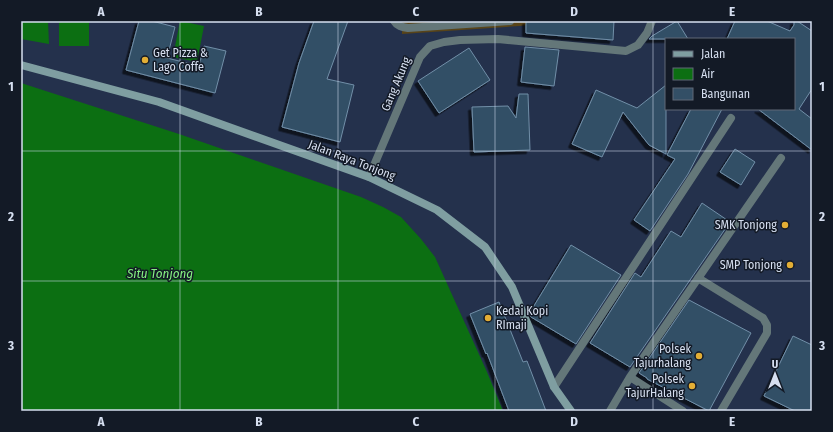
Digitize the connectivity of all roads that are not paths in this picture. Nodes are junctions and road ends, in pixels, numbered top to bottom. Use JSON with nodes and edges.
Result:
{"nodes":[{"id":1,"x":394,"y":21,"type":"edge"},
{"id":2,"x":510,"y":21,"type":"edge"},
{"id":3,"x":652,"y":21,"type":"edge"},
{"id":4,"x":21,"y":65,"type":"edge"},
{"id":5,"x":731,"y":118,"type":"dead end"},
{"id":6,"x":781,"y":158,"type":"dead end"},
{"id":7,"x":370,"y":178,"type":"junction"},
{"id":8,"x":698,"y":278,"type":"junction"},
{"id":9,"x":630,"y":377,"type":"junction"},
{"id":10,"x":554,"y":387,"type":"junction"},
{"id":11,"x":571,"y":411,"type":"edge"},
{"id":12,"x":610,"y":411,"type":"edge"},
{"id":13,"x":683,"y":411,"type":"edge"},
{"id":14,"x":721,"y":411,"type":"edge"}],
"edges":[{"from":1,"to":2,"type":"street"},
{"from":3,"to":7,"type":"street","name":"Gang Akung"},
{"from":4,"to":7,"type":"main road","name":"Jalan Raya Tonjong"},
{"from":5,"to":10,"type":"street"},
{"from":6,"to":8,"type":"street"},
{"from":7,"to":10,"type":"main road","name":"Jalan Raya Tonjong"},
{"from":8,"to":9,"type":"street"},
{"from":8,"to":14,"type":"street"},
{"from":9,"to":12,"type":"street"},
{"from":9,"to":13,"type":"street"},
{"from":10,"to":11,"type":"main road","name":"Jalan Raya Tonjong"}]}
